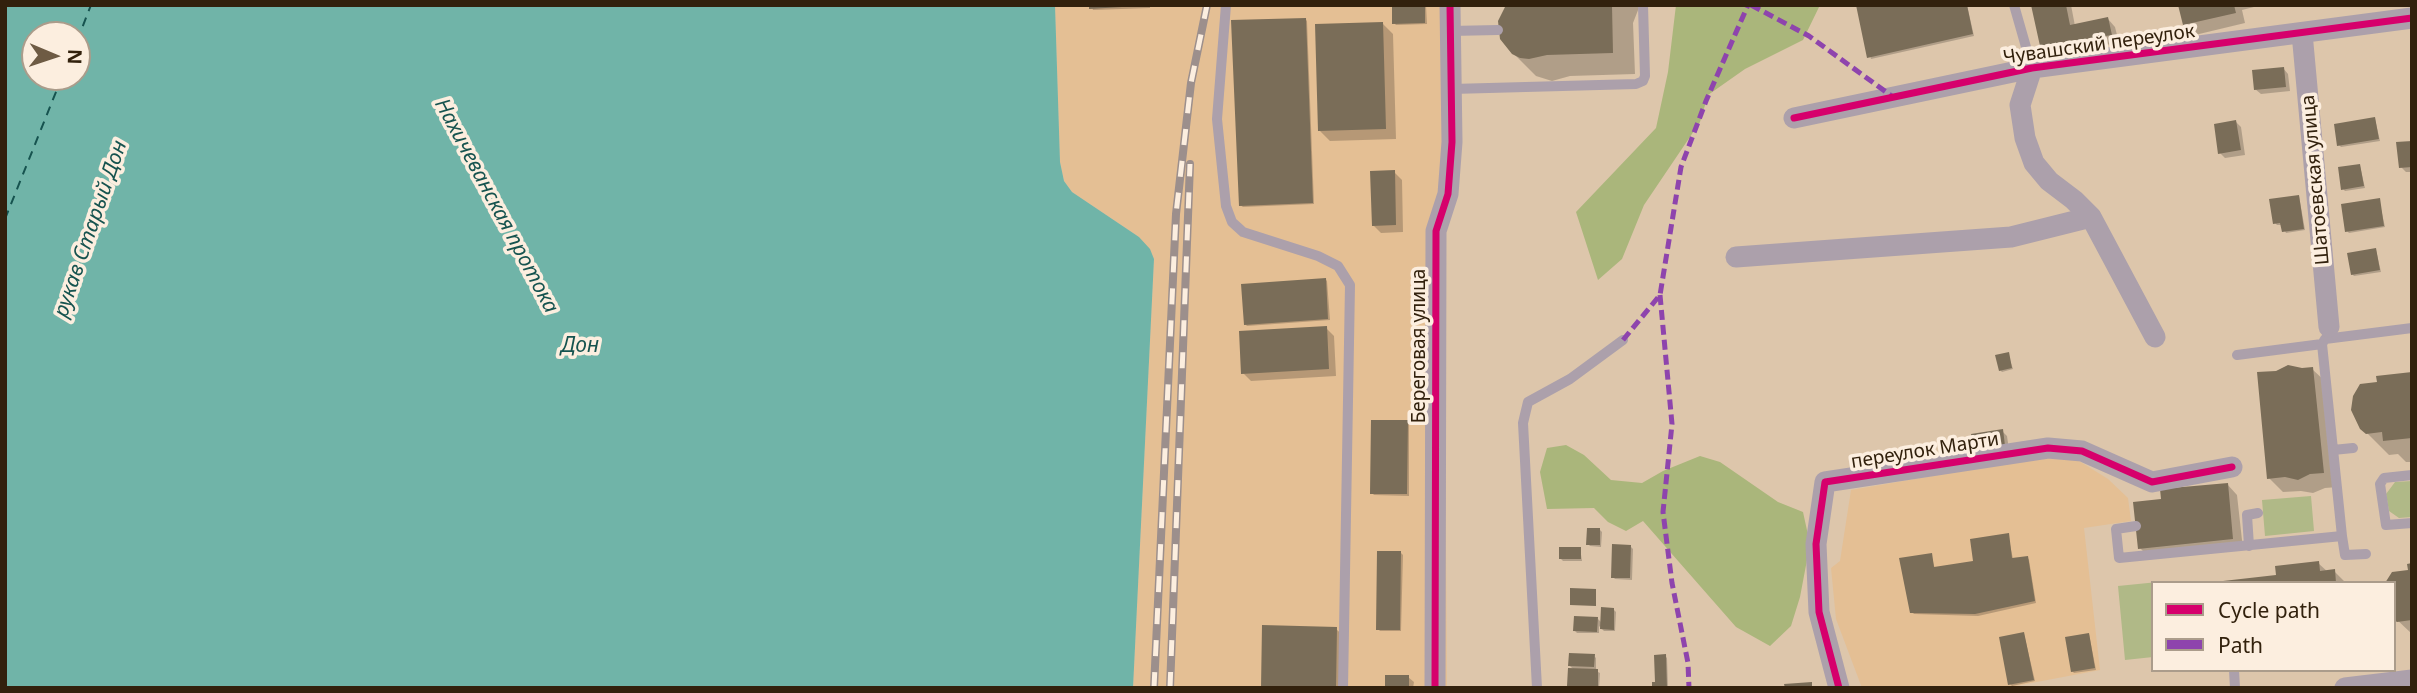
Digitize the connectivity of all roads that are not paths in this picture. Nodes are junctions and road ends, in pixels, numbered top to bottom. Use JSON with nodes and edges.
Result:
{"nodes":[{"id":1,"x":1227,"y":5,"type":"edge"},
{"id":2,"x":1450,"y":5,"type":"edge"},
{"id":3,"x":1643,"y":5,"type":"edge"},
{"id":4,"x":2014,"y":5,"type":"edge"},
{"id":5,"x":2412,"y":18,"type":"edge"},
{"id":6,"x":1498,"y":30,"type":"dead end"},
{"id":7,"x":1450,"y":31,"type":"junction"},
{"id":8,"x":2302,"y":33,"type":"junction"},
{"id":9,"x":2032,"y":68,"type":"junction"},
{"id":10,"x":1452,"y":89,"type":"junction"},
{"id":11,"x":1794,"y":118,"type":"dead end"},
{"id":12,"x":2091,"y":217,"type":"junction"},
{"id":13,"x":1736,"y":257,"type":"dead end"},
{"id":14,"x":2412,"y":328,"type":"edge"},
{"id":15,"x":2155,"y":337,"type":"dead end"},
{"id":16,"x":2327,"y":337,"type":"junction"},
{"id":17,"x":1623,"y":340,"type":"dead end"},
{"id":18,"x":2237,"y":355,"type":"dead end"},
{"id":19,"x":2353,"y":448,"type":"dead end"},
{"id":20,"x":2333,"y":450,"type":"junction"},
{"id":21,"x":2232,"y":467,"type":"dead end"},
{"id":22,"x":2412,"y":475,"type":"edge"},
{"id":23,"x":2258,"y":513,"type":"dead end"},
{"id":24,"x":2412,"y":523,"type":"edge"},
{"id":25,"x":2136,"y":526,"type":"dead end"},
{"id":26,"x":2342,"y":536,"type":"junction"},
{"id":27,"x":2249,"y":546,"type":"junction"},
{"id":28,"x":2366,"y":554,"type":"dead end"},
{"id":29,"x":2412,"y":680,"type":"edge"},
{"id":30,"x":1343,"y":688,"type":"edge"},
{"id":31,"x":1435,"y":688,"type":"edge"},
{"id":32,"x":1536,"y":688,"type":"edge"},
{"id":33,"x":1839,"y":688,"type":"edge"},
{"id":34,"x":2345,"y":688,"type":"edge"}],
"edges":[{"from":1,"to":30,"type":"lane"},
{"from":2,"to":7,"type":"street","name":"Береговая улица"},
{"from":3,"to":10,"type":"lane"},
{"from":4,"to":9,"type":"lane"},
{"from":5,"to":8,"type":"street","name":"Чувашский переулок"},
{"from":6,"to":7,"type":"lane"},
{"from":7,"to":10,"type":"street","name":"Береговая улица"},
{"from":8,"to":9,"type":"street","name":"Чувашский переулок"},
{"from":8,"to":16,"type":"street","name":"Шатоевская улица"},
{"from":9,"to":11,"type":"street","name":"Чувашский переулок"},
{"from":9,"to":12,"type":"street","name":"Чувашский переулок"},
{"from":10,"to":31,"type":"street","name":"Береговая улица"},
{"from":12,"to":13,"type":"street"},
{"from":12,"to":15,"type":"street","name":"Чувашский переулок"},
{"from":14,"to":16,"type":"lane"},
{"from":16,"to":18,"type":"lane"},
{"from":16,"to":20,"type":"lane"},
{"from":17,"to":32,"type":"lane"},
{"from":19,"to":20,"type":"lane"},
{"from":20,"to":26,"type":"lane"},
{"from":21,"to":33,"type":"street","name":"переулок Марти"},
{"from":22,"to":24,"type":"lane"},
{"from":23,"to":27,"type":"lane"},
{"from":25,"to":27,"type":"lane"},
{"from":26,"to":27,"type":"lane"},
{"from":26,"to":28,"type":"lane"},
{"from":29,"to":34,"type":"street"}]}
